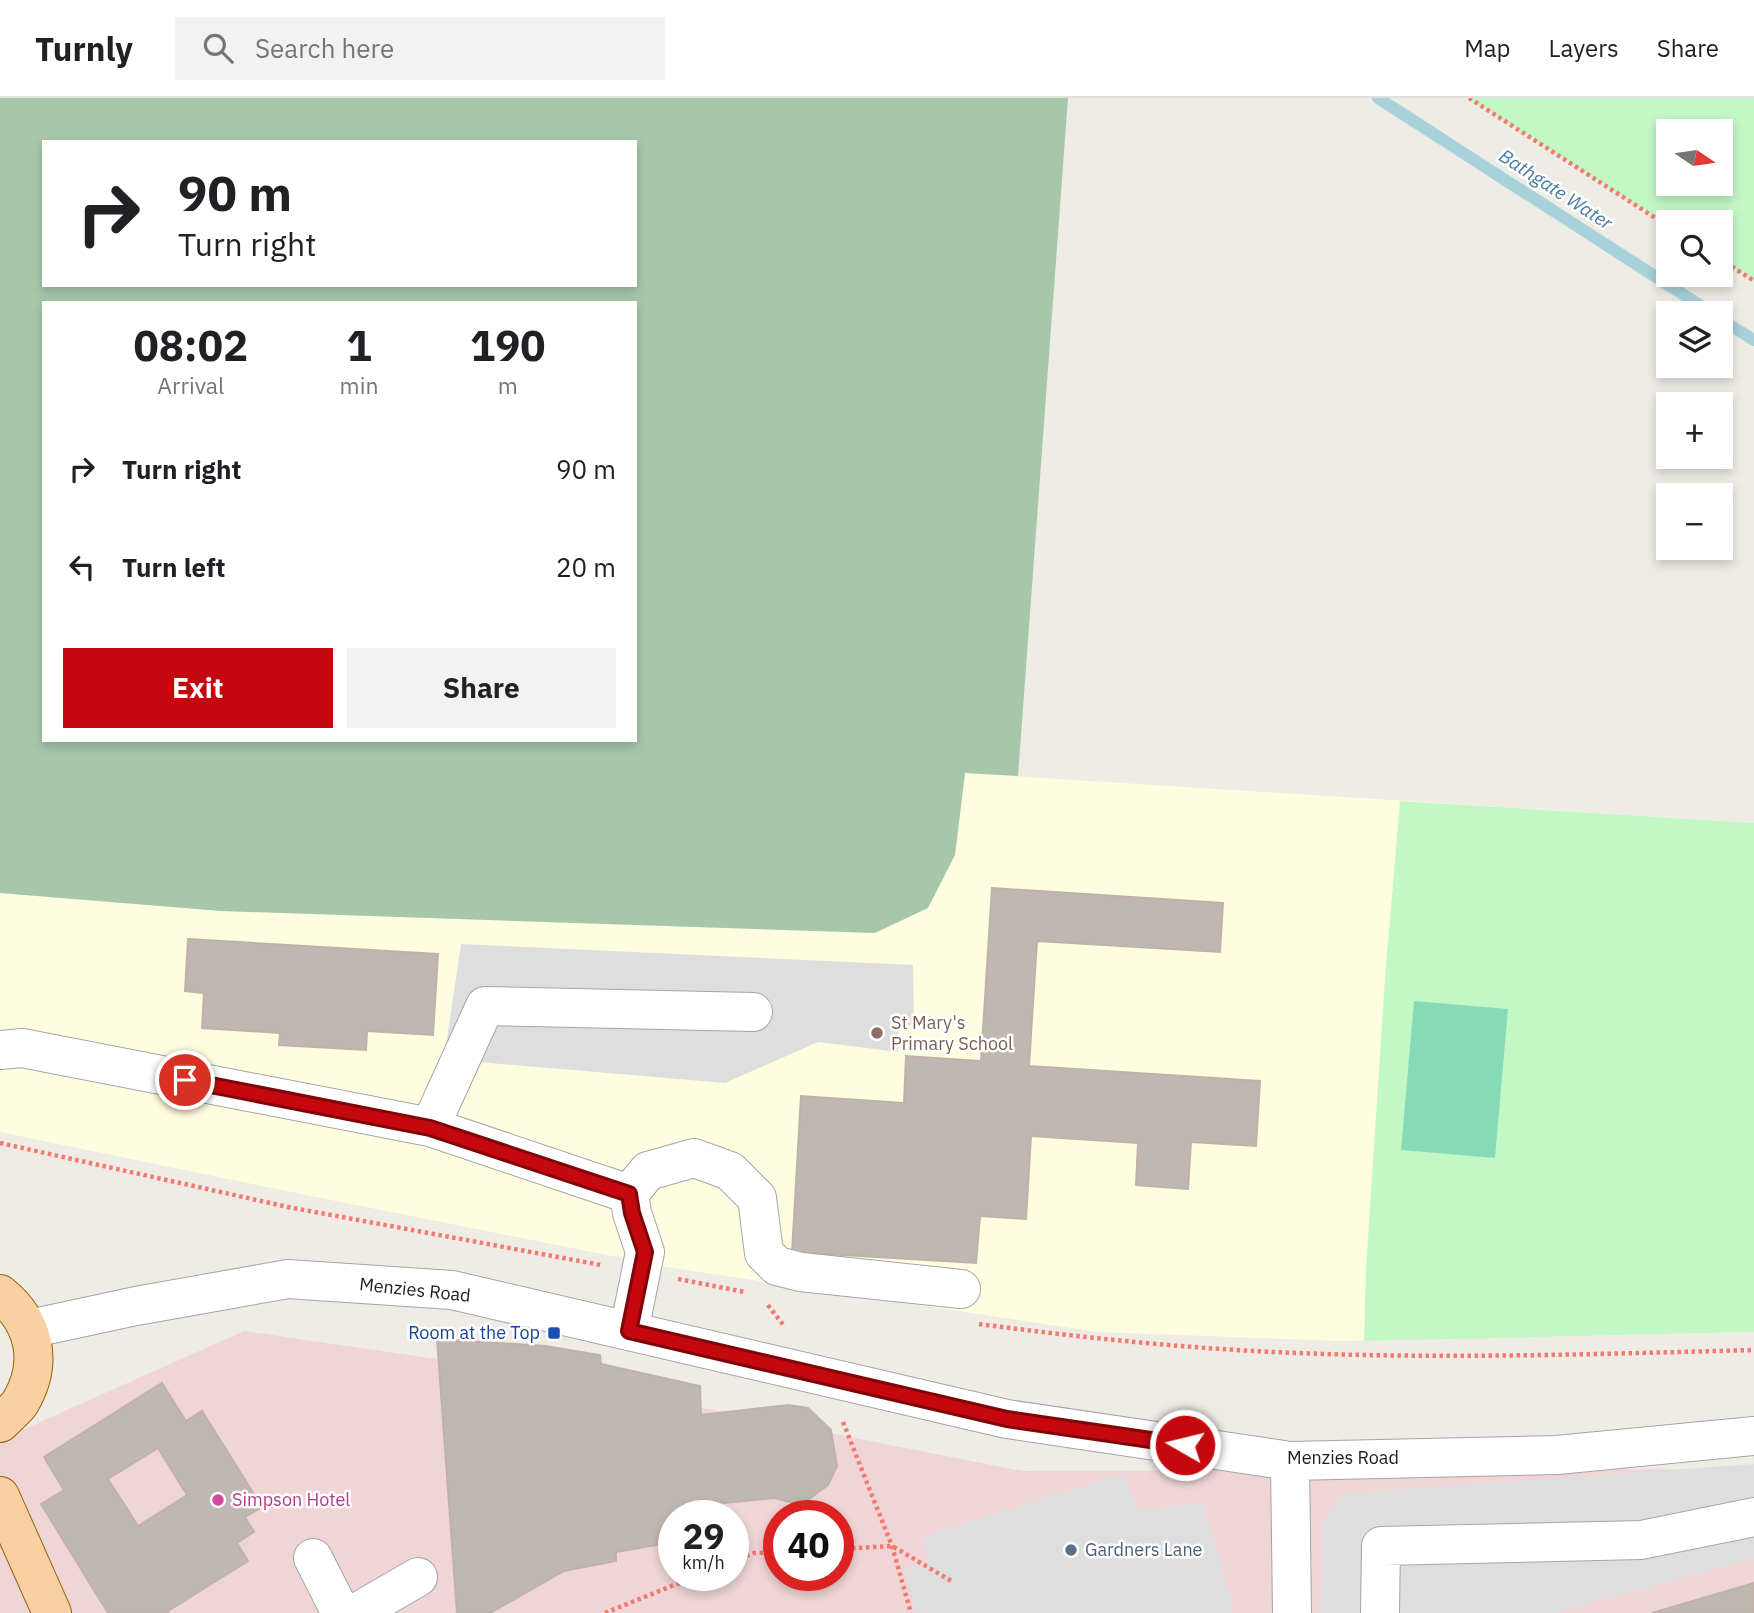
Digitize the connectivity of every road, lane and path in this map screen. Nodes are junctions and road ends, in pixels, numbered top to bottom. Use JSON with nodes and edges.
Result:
{"nodes":[{"id":1,"x":1469,"y":98,"type":"edge"},
{"id":2,"x":1656,"y":218,"type":"edge"},
{"id":3,"x":1733,"y":267,"type":"edge"},
{"id":4,"x":1754,"y":281,"type":"edge"},
{"id":5,"x":753,"y":1012,"type":"dead end"},
{"id":6,"x":0,"y":1050,"type":"edge"},
{"id":7,"x":430,"y":1128,"type":"junction"},
{"id":8,"x":629,"y":1194,"type":"junction"},
{"id":9,"x":961,"y":1289,"type":"dead end"},
{"id":10,"x":0,"y":1294,"type":"edge"},
{"id":11,"x":29,"y":1329,"type":"junction"},
{"id":12,"x":629,"y":1331,"type":"junction"},
{"id":13,"x":0,"y":1423,"type":"edge"},
{"id":14,"x":1754,"y":1436,"type":"edge"},
{"id":15,"x":1290,"y":1461,"type":"junction"},
{"id":16,"x":0,"y":1496,"type":"edge"},
{"id":17,"x":1754,"y":1517,"type":"edge"},
{"id":18,"x":892,"y":1546,"type":"junction"},
{"id":19,"x":854,"y":1548,"type":"edge"},
{"id":20,"x":313,"y":1558,"type":"dead end"},
{"id":21,"x":418,"y":1577,"type":"dead end"},
{"id":22,"x":953,"y":1583,"type":"dead end"},
{"id":23,"x":659,"y":1591,"type":"edge"},
{"id":24,"x":52,"y":1613,"type":"edge"},
{"id":25,"x":341,"y":1613,"type":"edge"},
{"id":26,"x":356,"y":1613,"type":"edge"},
{"id":27,"x":605,"y":1613,"type":"edge"},
{"id":28,"x":911,"y":1613,"type":"edge"},
{"id":29,"x":1292,"y":1613,"type":"edge"},
{"id":30,"x":1380,"y":1613,"type":"edge"}],
"edges":[{"from":1,"to":2,"type":"path"},
{"from":3,"to":4,"type":"path"},
{"from":5,"to":7,"type":"street"},
{"from":6,"to":7,"type":"street"},
{"from":7,"to":8,"type":"street"},
{"from":8,"to":9,"type":"street"},
{"from":8,"to":12,"type":"street"},
{"from":10,"to":11,"type":"main road"},
{"from":11,"to":12,"type":"street","name":"Menzies Road"},
{"from":11,"to":13,"type":"main road"},
{"from":12,"to":15,"type":"street","name":"Menzies Road"},
{"from":14,"to":15,"type":"street","name":"Menzies Road"},
{"from":15,"to":29,"type":"street"},
{"from":16,"to":24,"type":"main road"},
{"from":17,"to":30,"type":"street"},
{"from":18,"to":19,"type":"path"},
{"from":18,"to":22,"type":"path"},
{"from":18,"to":28,"type":"path"},
{"from":20,"to":25,"type":"street"},
{"from":21,"to":26,"type":"street"},
{"from":23,"to":27,"type":"path"}]}
